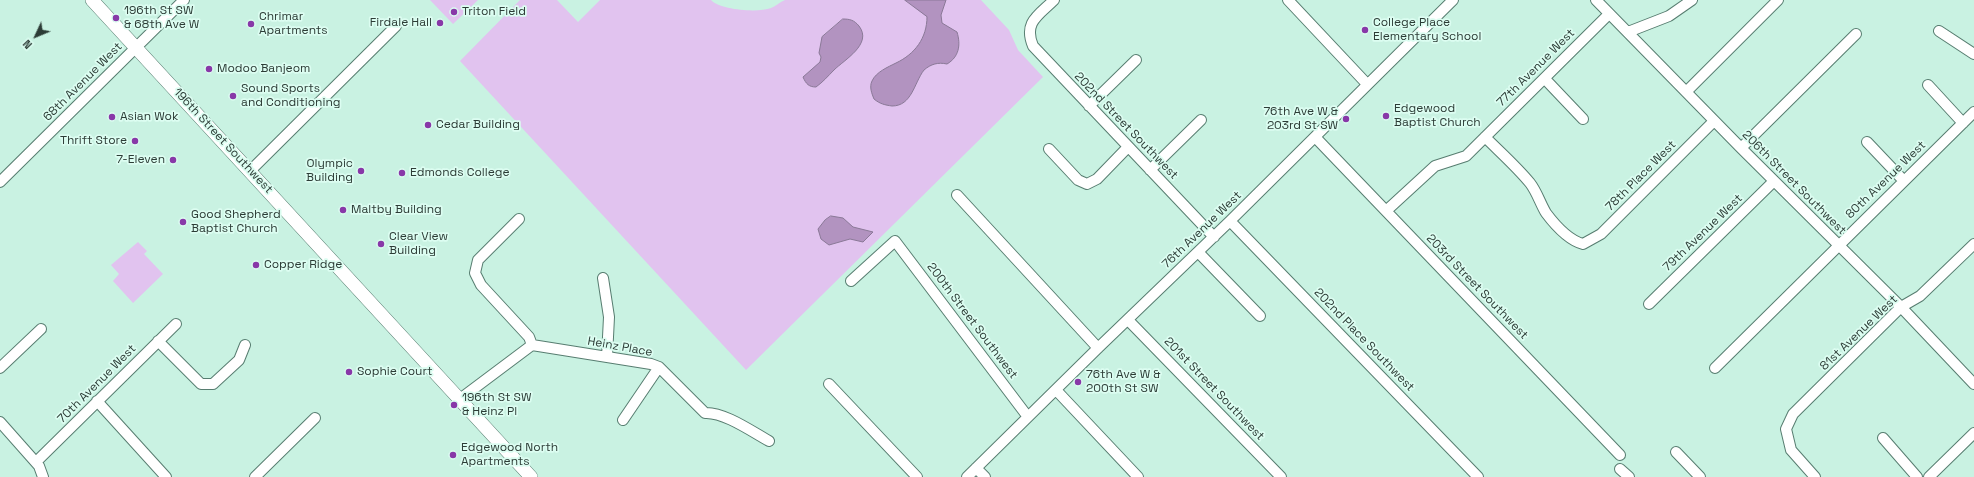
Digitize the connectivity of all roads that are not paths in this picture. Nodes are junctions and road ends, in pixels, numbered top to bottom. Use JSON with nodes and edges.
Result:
{"nodes":[{"id":1,"x":92,"y":0,"type":"edge"},
{"id":2,"x":184,"y":0,"type":"edge"},
{"id":3,"x":1054,"y":0,"type":"edge"},
{"id":4,"x":1288,"y":0,"type":"edge"},
{"id":5,"x":1453,"y":0,"type":"edge"},
{"id":6,"x":1596,"y":0,"type":"edge"},
{"id":7,"x":1692,"y":0,"type":"edge"},
{"id":8,"x":1778,"y":0,"type":"edge"},
{"id":9,"x":1609,"y":14,"type":"junction"},
{"id":10,"x":396,"y":26,"type":"dead end"},
{"id":11,"x":1939,"y":31,"type":"dead end"},
{"id":12,"x":1628,"y":32,"type":"junction"},
{"id":13,"x":1856,"y":34,"type":"dead end"},
{"id":14,"x":137,"y":48,"type":"junction"},
{"id":15,"x":1974,"y":54,"type":"edge"},
{"id":16,"x":1136,"y":60,"type":"dead end"},
{"id":17,"x":1545,"y":78,"type":"junction"},
{"id":18,"x":1366,"y":84,"type":"junction"},
{"id":19,"x":1928,"y":85,"type":"dead end"},
{"id":20,"x":1686,"y":92,"type":"junction"},
{"id":21,"x":1089,"y":106,"type":"junction"},
{"id":22,"x":1974,"y":112,"type":"edge"},
{"id":23,"x":1583,"y":119,"type":"dead end"},
{"id":24,"x":1201,"y":120,"type":"dead end"},
{"id":25,"x":1714,"y":121,"type":"junction"},
{"id":26,"x":1963,"y":123,"type":"junction"},
{"id":27,"x":1315,"y":136,"type":"junction"},
{"id":28,"x":1485,"y":137,"type":"junction"},
{"id":29,"x":1867,"y":142,"type":"dead end"},
{"id":30,"x":1128,"y":147,"type":"junction"},
{"id":31,"x":1049,"y":148,"type":"dead end"},
{"id":32,"x":1741,"y":148,"type":"junction"},
{"id":33,"x":1150,"y":170,"type":"junction"},
{"id":34,"x":250,"y":171,"type":"junction"},
{"id":35,"x":1774,"y":181,"type":"junction"},
{"id":36,"x":1904,"y":181,"type":"junction"},
{"id":37,"x":0,"y":182,"type":"edge"},
{"id":38,"x":957,"y":195,"type":"dead end"},
{"id":39,"x":1386,"y":211,"type":"junction"},
{"id":40,"x":519,"y":219,"type":"dead end"},
{"id":41,"x":1230,"y":221,"type":"junction"},
{"id":42,"x":1214,"y":237,"type":"junction"},
{"id":43,"x":1974,"y":244,"type":"edge"},
{"id":44,"x":1838,"y":245,"type":"junction"},
{"id":45,"x":1198,"y":252,"type":"junction"},
{"id":46,"x":603,"y":278,"type":"dead end"},
{"id":47,"x":851,"y":281,"type":"dead end"},
{"id":48,"x":1649,"y":304,"type":"dead end"},
{"id":49,"x":1901,"y":307,"type":"junction"},
{"id":50,"x":1260,"y":316,"type":"dead end"},
{"id":51,"x":1128,"y":320,"type":"junction"},
{"id":52,"x":176,"y":324,"type":"dead end"},
{"id":53,"x":41,"y":329,"type":"dead end"},
{"id":54,"x":158,"y":341,"type":"junction"},
{"id":55,"x":245,"y":345,"type":"dead end"},
{"id":56,"x":532,"y":345,"type":"junction"},
{"id":57,"x":1098,"y":348,"type":"junction"},
{"id":58,"x":607,"y":357,"type":"junction"},
{"id":59,"x":658,"y":367,"type":"junction"},
{"id":60,"x":0,"y":368,"type":"edge"},
{"id":61,"x":1715,"y":368,"type":"dead end"},
{"id":62,"x":829,"y":384,"type":"dead end"},
{"id":63,"x":1974,"y":384,"type":"edge"},
{"id":64,"x":1056,"y":390,"type":"junction"},
{"id":65,"x":460,"y":399,"type":"junction"},
{"id":66,"x":97,"y":401,"type":"junction"},
{"id":67,"x":1028,"y":417,"type":"junction"},
{"id":68,"x":315,"y":418,"type":"dead end"},
{"id":69,"x":623,"y":420,"type":"dead end"},
{"id":70,"x":0,"y":422,"type":"edge"},
{"id":71,"x":1974,"y":433,"type":"edge"},
{"id":72,"x":1883,"y":438,"type":"dead end"},
{"id":73,"x":769,"y":441,"type":"dead end"},
{"id":74,"x":1676,"y":452,"type":"dead end"},
{"id":75,"x":1620,"y":455,"type":"dead end"},
{"id":76,"x":36,"y":462,"type":"junction"},
{"id":77,"x":976,"y":468,"type":"junction"},
{"id":78,"x":1620,"y":469,"type":"dead end"},
{"id":79,"x":43,"y":477,"type":"edge"},
{"id":80,"x":166,"y":477,"type":"edge"},
{"id":81,"x":255,"y":477,"type":"edge"},
{"id":82,"x":531,"y":477,"type":"edge"},
{"id":83,"x":917,"y":477,"type":"edge"},
{"id":84,"x":967,"y":477,"type":"edge"},
{"id":85,"x":985,"y":477,"type":"edge"},
{"id":86,"x":1138,"y":477,"type":"edge"},
{"id":87,"x":1281,"y":477,"type":"edge"},
{"id":88,"x":1478,"y":477,"type":"edge"},
{"id":89,"x":1629,"y":477,"type":"edge"},
{"id":90,"x":1700,"y":477,"type":"edge"},
{"id":91,"x":1815,"y":477,"type":"edge"},
{"id":92,"x":1917,"y":477,"type":"edge"},
{"id":93,"x":1929,"y":477,"type":"edge"}],
"edges":[{"from":1,"to":14,"type":"main road","name":"196th Street Southwest"},
{"from":2,"to":14,"type":"street","name":"68th Avenue West"},
{"from":3,"to":21,"type":"street","name":"202nd Street Southwest"},
{"from":4,"to":18,"type":"street"},
{"from":5,"to":18,"type":"street","name":"76th Avenue West"},
{"from":6,"to":9,"type":"street","name":"206th Street Southwest"},
{"from":7,"to":12,"type":"street"},
{"from":8,"to":20,"type":"street"},
{"from":9,"to":12,"type":"street","name":"206th Street Southwest"},
{"from":9,"to":17,"type":"street","name":"77th Avenue West"},
{"from":10,"to":34,"type":"street"},
{"from":11,"to":15,"type":"street"},
{"from":12,"to":20,"type":"street","name":"206th Street Southwest"},
{"from":13,"to":32,"type":"street"},
{"from":14,"to":34,"type":"main road","name":"196th Street Southwest"},
{"from":14,"to":37,"type":"street","name":"68th Avenue West"},
{"from":16,"to":21,"type":"street"},
{"from":17,"to":23,"type":"street"},
{"from":17,"to":28,"type":"street","name":"77th Avenue West"},
{"from":18,"to":27,"type":"street","name":"76th Avenue West"},
{"from":19,"to":26,"type":"street"},
{"from":20,"to":25,"type":"street","name":"206th Street Southwest"},
{"from":21,"to":30,"type":"street","name":"202nd Street Southwest"},
{"from":22,"to":26,"type":"street","name":"80th Avenue West"},
{"from":24,"to":33,"type":"street"},
{"from":25,"to":28,"type":"street","name":"78th Place West"},
{"from":25,"to":32,"type":"street","name":"206th Street Southwest"},
{"from":26,"to":36,"type":"street","name":"80th Avenue West"},
{"from":27,"to":39,"type":"street","name":"203rd Street Southwest"},
{"from":27,"to":41,"type":"street","name":"76th Avenue West"},
{"from":28,"to":39,"type":"street","name":"77th Avenue West"},
{"from":29,"to":36,"type":"street"},
{"from":30,"to":31,"type":"street"},
{"from":30,"to":33,"type":"street","name":"202nd Street Southwest"},
{"from":32,"to":35,"type":"street","name":"206th Street Southwest"},
{"from":33,"to":42,"type":"street","name":"202nd Street Southwest"},
{"from":34,"to":65,"type":"main road","name":"196th Street Southwest"},
{"from":35,"to":44,"type":"street","name":"206th Street Southwest"},
{"from":35,"to":48,"type":"street","name":"79th Avenue West"},
{"from":36,"to":44,"type":"street","name":"80th Avenue West"},
{"from":38,"to":57,"type":"street"},
{"from":39,"to":75,"type":"street","name":"203rd Street Southwest"},
{"from":40,"to":56,"type":"street"},
{"from":41,"to":42,"type":"street","name":"76th Avenue West"},
{"from":41,"to":88,"type":"street","name":"202nd Place Southwest"},
{"from":42,"to":45,"type":"street","name":"76th Avenue West"},
{"from":43,"to":49,"type":"street","name":"81st Avenue West"},
{"from":44,"to":49,"type":"street","name":"206th Street Southwest"},
{"from":44,"to":61,"type":"street","name":"80th Avenue West"},
{"from":45,"to":50,"type":"street"},
{"from":45,"to":51,"type":"street","name":"76th Avenue West"},
{"from":46,"to":58,"type":"street"},
{"from":47,"to":67,"type":"street","name":"200th Street Southwest"},
{"from":49,"to":63,"type":"street","name":"206th Street Southwest"},
{"from":49,"to":91,"type":"street","name":"81st Avenue West"},
{"from":51,"to":57,"type":"street","name":"76th Avenue West"},
{"from":51,"to":87,"type":"street","name":"201st Street Southwest"},
{"from":52,"to":54,"type":"street","name":"70th Avenue West"},
{"from":53,"to":60,"type":"street"},
{"from":54,"to":55,"type":"street"},
{"from":54,"to":66,"type":"street","name":"70th Avenue West"},
{"from":56,"to":58,"type":"street","name":"Heinz Place"},
{"from":56,"to":65,"type":"street"},
{"from":57,"to":64,"type":"street","name":"76th Avenue West"},
{"from":58,"to":59,"type":"street","name":"Heinz Place"},
{"from":59,"to":69,"type":"street"},
{"from":59,"to":73,"type":"street","name":"Heinz Place"},
{"from":62,"to":83,"type":"street"},
{"from":64,"to":67,"type":"street","name":"76th Avenue West"},
{"from":64,"to":86,"type":"street"},
{"from":65,"to":82,"type":"main road","name":"196th Street Southwest"},
{"from":66,"to":76,"type":"street","name":"70th Avenue West"},
{"from":66,"to":80,"type":"street"},
{"from":67,"to":77,"type":"street","name":"76th Avenue West"},
{"from":68,"to":81,"type":"street"},
{"from":70,"to":76,"type":"street"},
{"from":71,"to":93,"type":"street"},
{"from":72,"to":92,"type":"street"},
{"from":74,"to":90,"type":"street"},
{"from":76,"to":79,"type":"street"},
{"from":77,"to":84,"type":"street","name":"76th Avenue West"},
{"from":77,"to":85,"type":"street"},
{"from":78,"to":89,"type":"street"}]}
